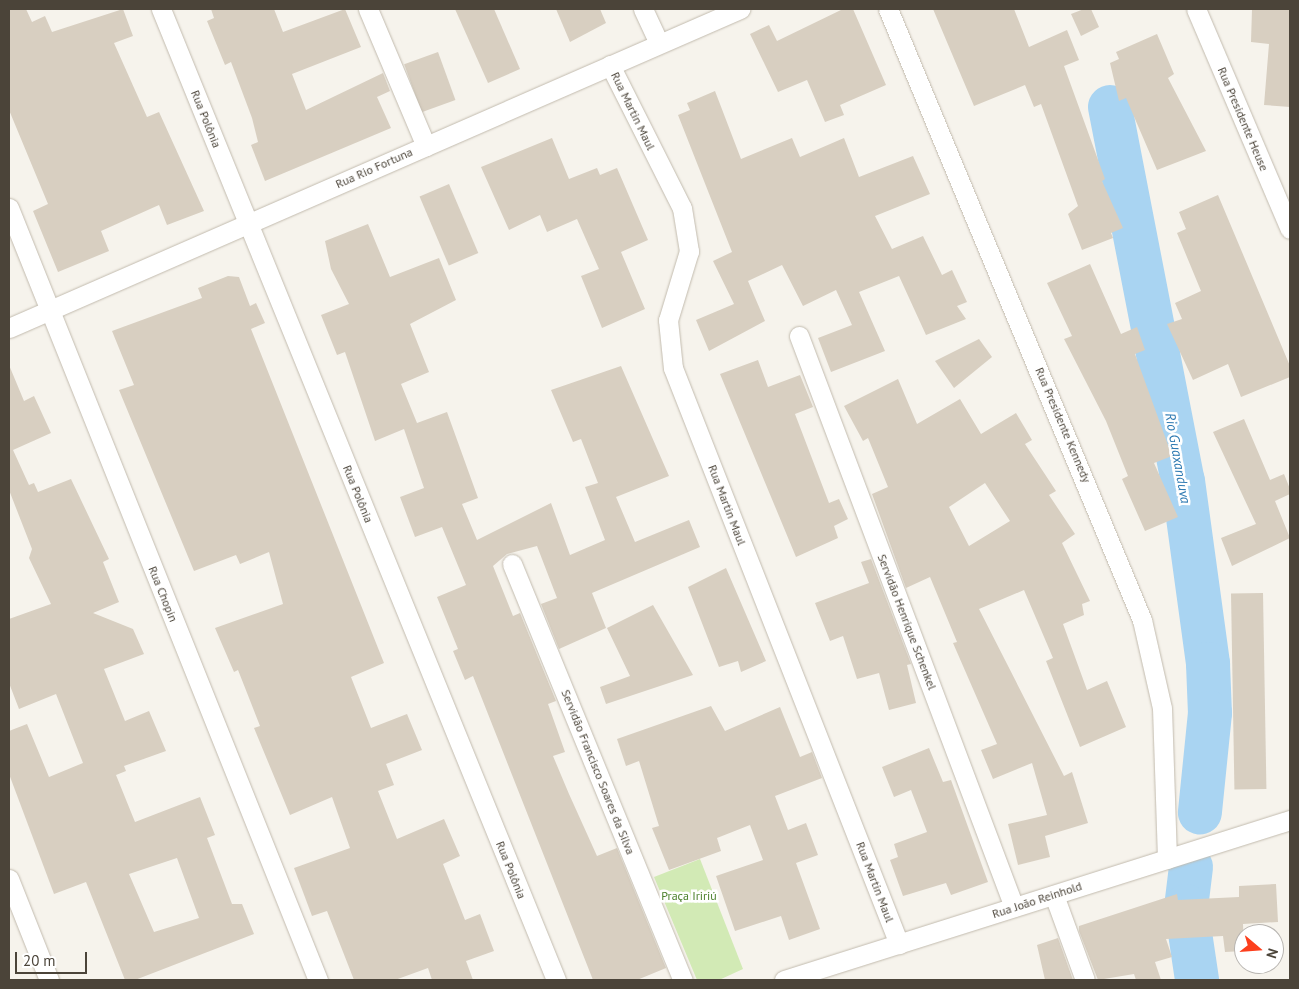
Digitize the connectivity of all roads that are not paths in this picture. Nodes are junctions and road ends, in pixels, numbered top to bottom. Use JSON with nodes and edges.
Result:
{"nodes":[{"id":1,"x":161,"y":9,"type":"edge"},
{"id":2,"x":368,"y":9,"type":"edge"},
{"id":3,"x":643,"y":9,"type":"edge"},
{"id":4,"x":740,"y":9,"type":"edge"},
{"id":5,"x":888,"y":9,"type":"edge"},
{"id":6,"x":1196,"y":9,"type":"edge"},
{"id":7,"x":660,"y":44,"type":"junction"},
{"id":8,"x":610,"y":66,"type":"junction"},
{"id":9,"x":426,"y":146,"type":"junction"},
{"id":10,"x":9,"y":208,"type":"edge"},
{"id":11,"x":248,"y":224,"type":"junction"},
{"id":12,"x":1290,"y":228,"type":"edge"},
{"id":13,"x":50,"y":310,"type":"junction"},
{"id":14,"x":9,"y":328,"type":"edge"},
{"id":15,"x":799,"y":336,"type":"dead end"},
{"id":16,"x":512,"y":564,"type":"dead end"},
{"id":17,"x":1290,"y":820,"type":"edge"},
{"id":18,"x":1167,"y":859,"type":"junction"},
{"id":19,"x":9,"y":879,"type":"edge"},
{"id":20,"x":1054,"y":895,"type":"junction"},
{"id":21,"x":1014,"y":907,"type":"junction"},
{"id":22,"x":899,"y":944,"type":"junction"},
{"id":23,"x":49,"y":980,"type":"edge"},
{"id":24,"x":318,"y":980,"type":"edge"},
{"id":25,"x":556,"y":980,"type":"edge"},
{"id":26,"x":683,"y":980,"type":"edge"},
{"id":27,"x":784,"y":980,"type":"edge"},
{"id":28,"x":1085,"y":980,"type":"edge"}],
"edges":[{"from":1,"to":11,"type":"street","name":"Rua Polônia"},
{"from":2,"to":9,"type":"street"},
{"from":3,"to":7,"type":"street"},
{"from":4,"to":7,"type":"street","name":"Rua Rio Fortuna"},
{"from":5,"to":18,"type":"street","name":"Rua Presidente Kennedy"},
{"from":6,"to":12,"type":"street","name":"Rua Presidente Heuse"},
{"from":7,"to":8,"type":"street","name":"Rua Rio Fortuna"},
{"from":8,"to":9,"type":"street","name":"Rua Rio Fortuna"},
{"from":8,"to":22,"type":"street","name":"Rua Martin Maul"},
{"from":9,"to":11,"type":"street","name":"Rua Rio Fortuna"},
{"from":10,"to":13,"type":"street","name":"Rua Chopin"},
{"from":11,"to":13,"type":"street","name":"Rua Rio Fortuna"},
{"from":11,"to":25,"type":"street","name":"Rua Polônia"},
{"from":13,"to":14,"type":"street","name":"Rua Rio Fortuna"},
{"from":13,"to":24,"type":"street","name":"Rua Chopin"},
{"from":15,"to":21,"type":"street","name":"Servidão Henrique Schenkel"},
{"from":16,"to":26,"type":"street","name":"Servidão Francisco Soares da Silva"},
{"from":17,"to":18,"type":"street","name":"Rua João Reinhold"},
{"from":18,"to":20,"type":"street","name":"Rua João Reinhold"},
{"from":19,"to":23,"type":"street"},
{"from":20,"to":21,"type":"street","name":"Rua João Reinhold"},
{"from":20,"to":28,"type":"street"},
{"from":21,"to":22,"type":"street","name":"Rua João Reinhold"},
{"from":22,"to":27,"type":"street","name":"Rua João Reinhold"}]}
